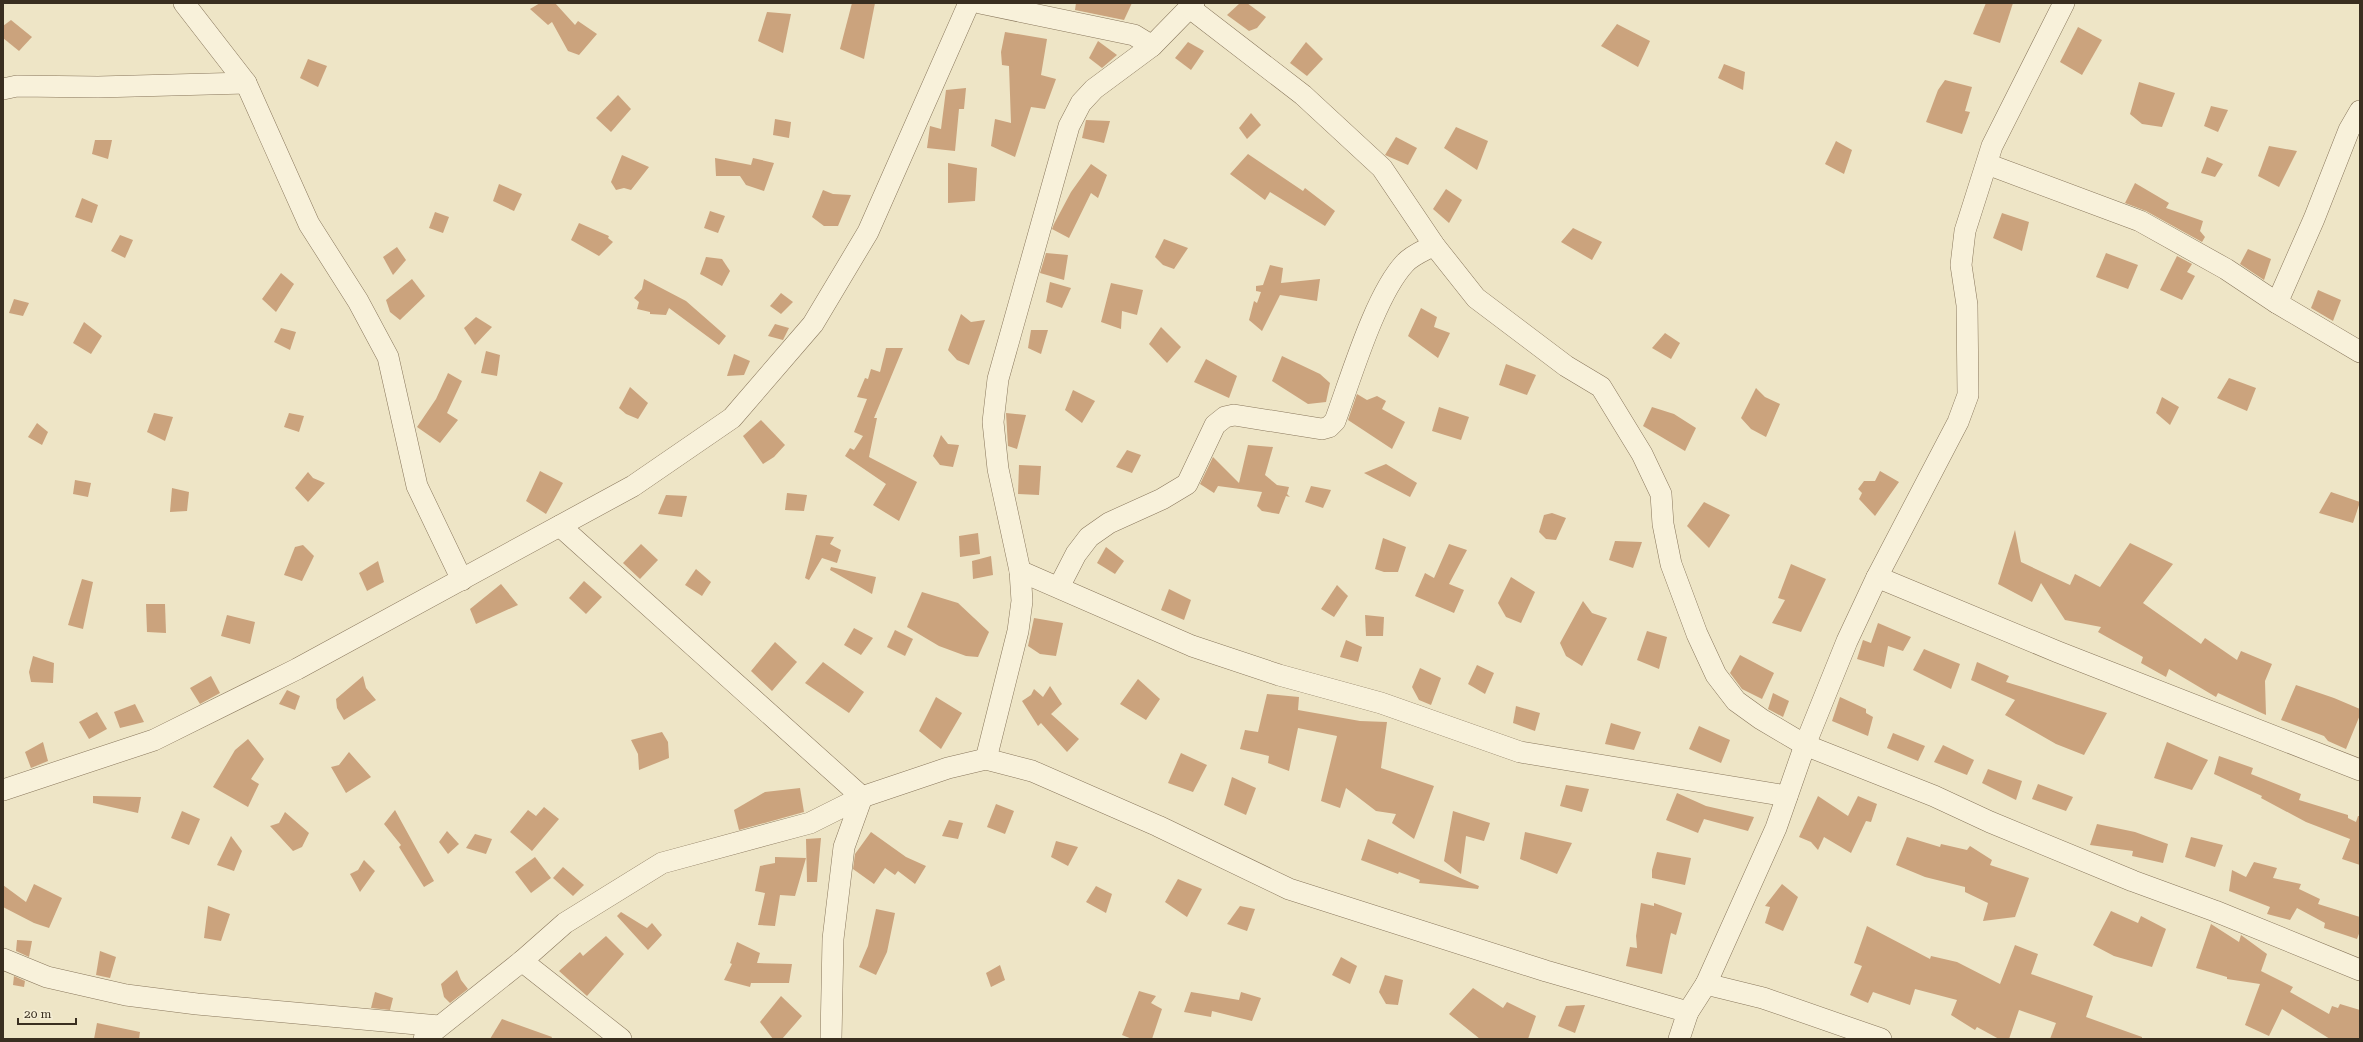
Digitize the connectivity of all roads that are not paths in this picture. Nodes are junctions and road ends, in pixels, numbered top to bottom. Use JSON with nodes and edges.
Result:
{"nodes":[{"id":1,"x":184,"y":3,"type":"edge"},
{"id":2,"x":970,"y":3,"type":"edge"},
{"id":3,"x":980,"y":3,"type":"edge"},
{"id":4,"x":2064,"y":3,"type":"edge"},
{"id":5,"x":1192,"y":5,"type":"edge"},
{"id":6,"x":1152,"y":46,"type":"junction"},
{"id":7,"x":246,"y":83,"type":"junction"},
{"id":8,"x":3,"y":89,"type":"edge"},
{"id":9,"x":2360,"y":111,"type":"edge"},
{"id":10,"x":1987,"y":164,"type":"junction"},
{"id":11,"x":1434,"y":245,"type":"junction"},
{"id":12,"x":2277,"y":303,"type":"junction"},
{"id":13,"x":2360,"y":352,"type":"edge"},
{"id":14,"x":560,"y":526,"type":"junction"},
{"id":15,"x":1020,"y":571,"type":"junction"},
{"id":16,"x":1877,"y":577,"type":"junction"},
{"id":17,"x":462,"y":580,"type":"junction"},
{"id":18,"x":1059,"y":587,"type":"junction"},
{"id":19,"x":1805,"y":745,"type":"junction"},
{"id":20,"x":986,"y":759,"type":"junction"},
{"id":21,"x":2360,"y":770,"type":"edge"},
{"id":22,"x":3,"y":790,"type":"edge"},
{"id":23,"x":1787,"y":796,"type":"junction"},
{"id":24,"x":862,"y":797,"type":"junction"},
{"id":25,"x":3,"y":959,"type":"edge"},
{"id":26,"x":522,"y":962,"type":"junction"},
{"id":27,"x":2360,"y":970,"type":"edge"},
{"id":28,"x":1706,"y":984,"type":"junction"},
{"id":29,"x":1688,"y":1012,"type":"junction"},
{"id":30,"x":439,"y":1026,"type":"junction"},
{"id":31,"x":424,"y":1039,"type":"edge"},
{"id":32,"x":621,"y":1039,"type":"edge"},
{"id":33,"x":831,"y":1039,"type":"edge"},
{"id":34,"x":1679,"y":1039,"type":"edge"},
{"id":35,"x":1881,"y":1039,"type":"edge"}],
"edges":[{"from":1,"to":7,"type":"street"},
{"from":2,"to":14,"type":"street"},
{"from":3,"to":6,"type":"street"},
{"from":4,"to":10,"type":"street"},
{"from":5,"to":6,"type":"street"},
{"from":5,"to":11,"type":"street"},
{"from":6,"to":15,"type":"street"},
{"from":7,"to":8,"type":"street"},
{"from":7,"to":17,"type":"street"},
{"from":9,"to":12,"type":"street"},
{"from":10,"to":12,"type":"street"},
{"from":10,"to":16,"type":"street"},
{"from":11,"to":18,"type":"street"},
{"from":11,"to":19,"type":"street"},
{"from":12,"to":13,"type":"street"},
{"from":14,"to":17,"type":"street"},
{"from":14,"to":24,"type":"street"},
{"from":15,"to":18,"type":"street"},
{"from":15,"to":20,"type":"street"},
{"from":16,"to":19,"type":"street"},
{"from":16,"to":21,"type":"street"},
{"from":17,"to":22,"type":"street"},
{"from":18,"to":23,"type":"street"},
{"from":19,"to":23,"type":"street"},
{"from":19,"to":27,"type":"street"},
{"from":20,"to":24,"type":"street"},
{"from":20,"to":29,"type":"street"},
{"from":23,"to":28,"type":"street"},
{"from":24,"to":26,"type":"street"},
{"from":24,"to":33,"type":"street"},
{"from":25,"to":30,"type":"street"},
{"from":26,"to":30,"type":"street"},
{"from":26,"to":32,"type":"street"},
{"from":28,"to":29,"type":"street"},
{"from":28,"to":35,"type":"street"},
{"from":29,"to":34,"type":"street"},
{"from":30,"to":31,"type":"street"}]}
